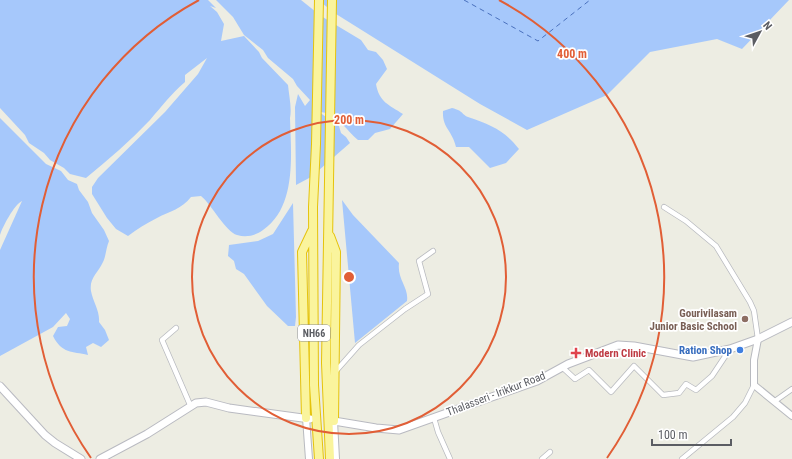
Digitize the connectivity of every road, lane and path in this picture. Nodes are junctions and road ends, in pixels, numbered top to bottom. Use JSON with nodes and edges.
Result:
{"nodes":[{"id":1,"x":319,"y":0,"type":"edge"},
{"id":2,"x":332,"y":0,"type":"edge"},
{"id":3,"x":664,"y":207,"type":"dead end"},
{"id":4,"x":313,"y":227,"type":"junction"},
{"id":5,"x":327,"y":229,"type":"junction"},
{"id":6,"x":433,"y":251,"type":"dead end"},
{"id":7,"x":792,"y":322,"type":"edge"},
{"id":8,"x":176,"y":328,"type":"dead end"},
{"id":9,"x":758,"y":339,"type":"junction"},
{"id":10,"x":730,"y":349,"type":"junction"},
{"id":11,"x":562,"y":367,"type":"junction"},
{"id":12,"x":335,"y":372,"type":"junction"},
{"id":13,"x":754,"y":385,"type":"junction"},
{"id":14,"x":0,"y":386,"type":"edge"},
{"id":15,"x":792,"y":388,"type":"edge"},
{"id":16,"x":775,"y":401,"type":"junction"},
{"id":17,"x":191,"y":407,"type":"junction"},
{"id":18,"x":792,"y":416,"type":"edge"},
{"id":19,"x":308,"y":418,"type":"junction"},
{"id":20,"x":434,"y":418,"type":"junction"},
{"id":21,"x":334,"y":420,"type":"junction"},
{"id":22,"x":550,"y":452,"type":"dead end"},
{"id":23,"x":81,"y":459,"type":"edge"},
{"id":24,"x":100,"y":459,"type":"edge"},
{"id":25,"x":309,"y":459,"type":"edge"},
{"id":26,"x":319,"y":459,"type":"edge"},
{"id":27,"x":330,"y":459,"type":"edge"},
{"id":28,"x":336,"y":459,"type":"edge"},
{"id":29,"x":450,"y":459,"type":"edge"},
{"id":30,"x":543,"y":459,"type":"edge"},
{"id":31,"x":682,"y":459,"type":"edge"}],
"edges":[{"from":1,"to":4,"type":"highway","number":"NH66"},
{"from":2,"to":5,"type":"highway","number":"NH66"},
{"from":3,"to":9,"type":"street"},
{"from":4,"to":19,"type":"highway"},
{"from":4,"to":26,"type":"highway","number":"NH66"},
{"from":5,"to":12,"type":"highway"},
{"from":5,"to":27,"type":"highway","number":"NH66"},
{"from":6,"to":12,"type":"street"},
{"from":7,"to":9,"type":"main road","name":"Thalasseri - Irikkur Road"},
{"from":8,"to":17,"type":"street"},
{"from":9,"to":10,"type":"main road","name":"Thalasseri - Irikkur Road"},
{"from":9,"to":13,"type":"street"},
{"from":10,"to":11,"type":"main road","name":"Thalasseri - Irikkur Road"},
{"from":10,"to":11,"type":"street"},
{"from":11,"to":20,"type":"main road","name":"Thalasseri - Irikkur Road"},
{"from":12,"to":21,"type":"highway"},
{"from":13,"to":16,"type":"street"},
{"from":13,"to":31,"type":"street"},
{"from":14,"to":23,"type":"main road"},
{"from":15,"to":16,"type":"street"},
{"from":16,"to":18,"type":"street"},
{"from":17,"to":19,"type":"main road"},
{"from":17,"to":24,"type":"main road"},
{"from":19,"to":25,"type":"street"},
{"from":20,"to":21,"type":"main road","name":"Thalasseri - Irikkur Road"},
{"from":20,"to":29,"type":"street"},
{"from":21,"to":28,"type":"street"},
{"from":22,"to":30,"type":"street"}]}
